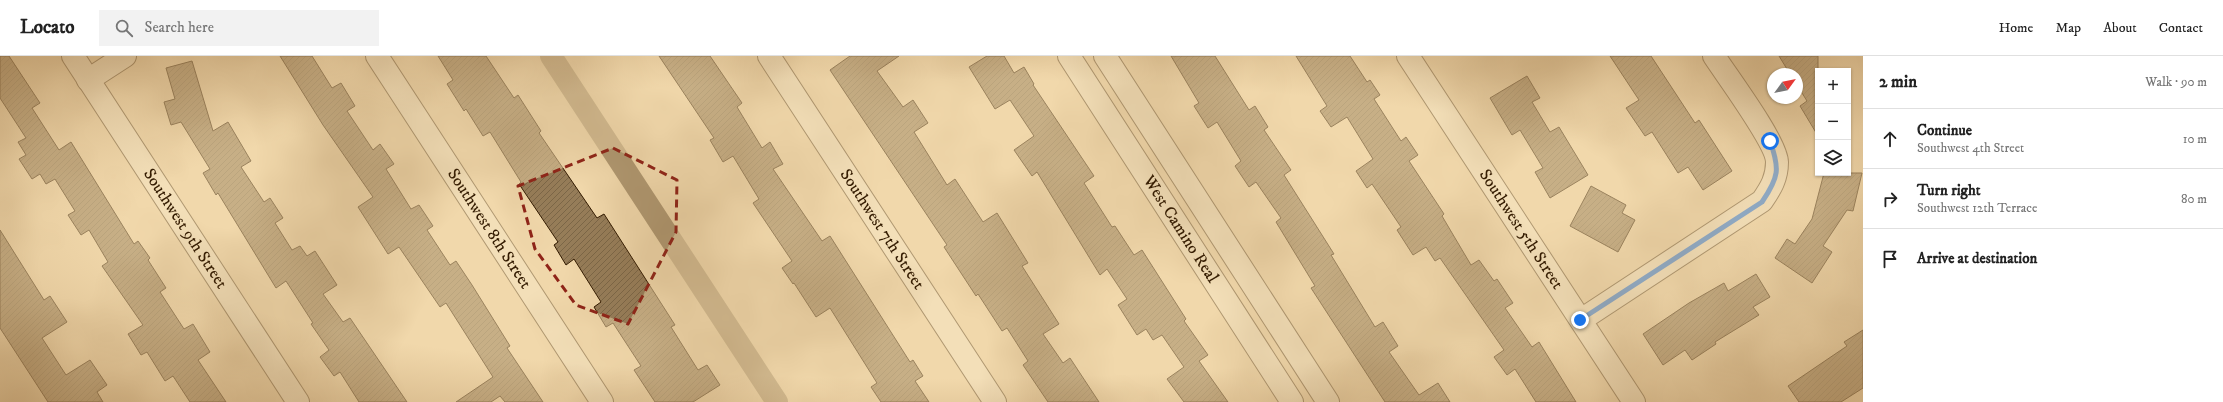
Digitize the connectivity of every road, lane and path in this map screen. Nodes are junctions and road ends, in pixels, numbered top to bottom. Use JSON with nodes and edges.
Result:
{"nodes":[{"id":1,"x":73,"y":56,"type":"edge"},
{"id":2,"x":125,"y":56,"type":"edge"},
{"id":3,"x":377,"y":56,"type":"edge"},
{"id":4,"x":769,"y":56,"type":"edge"},
{"id":5,"x":1069,"y":56,"type":"edge"},
{"id":6,"x":1105,"y":56,"type":"edge"},
{"id":7,"x":1408,"y":56,"type":"edge"},
{"id":8,"x":1714,"y":56,"type":"edge"},
{"id":9,"x":88,"y":80,"type":"junction"},
{"id":10,"x":1580,"y":320,"type":"junction"},
{"id":11,"x":298,"y":402,"type":"edge"},
{"id":12,"x":602,"y":402,"type":"edge"},
{"id":13,"x":995,"y":402,"type":"edge"},
{"id":14,"x":1292,"y":402,"type":"edge"},
{"id":15,"x":1328,"y":402,"type":"edge"},
{"id":16,"x":1634,"y":402,"type":"edge"}],
"edges":[{"from":1,"to":9,"type":"street","name":"Southwest 9th Street"},
{"from":2,"to":9,"type":"street"},
{"from":3,"to":12,"type":"street","name":"Southwest 8th Street"},
{"from":4,"to":13,"type":"street","name":"Southwest 7th Street"},
{"from":5,"to":14,"type":"street","name":"West Camino Real"},
{"from":6,"to":15,"type":"street","name":"West Camino Real"},
{"from":7,"to":10,"type":"street","name":"Southwest 5th Street"},
{"from":8,"to":10,"type":"street"},
{"from":9,"to":11,"type":"street","name":"Southwest 9th Street"},
{"from":10,"to":16,"type":"street","name":"Southwest 5th Street"}]}
